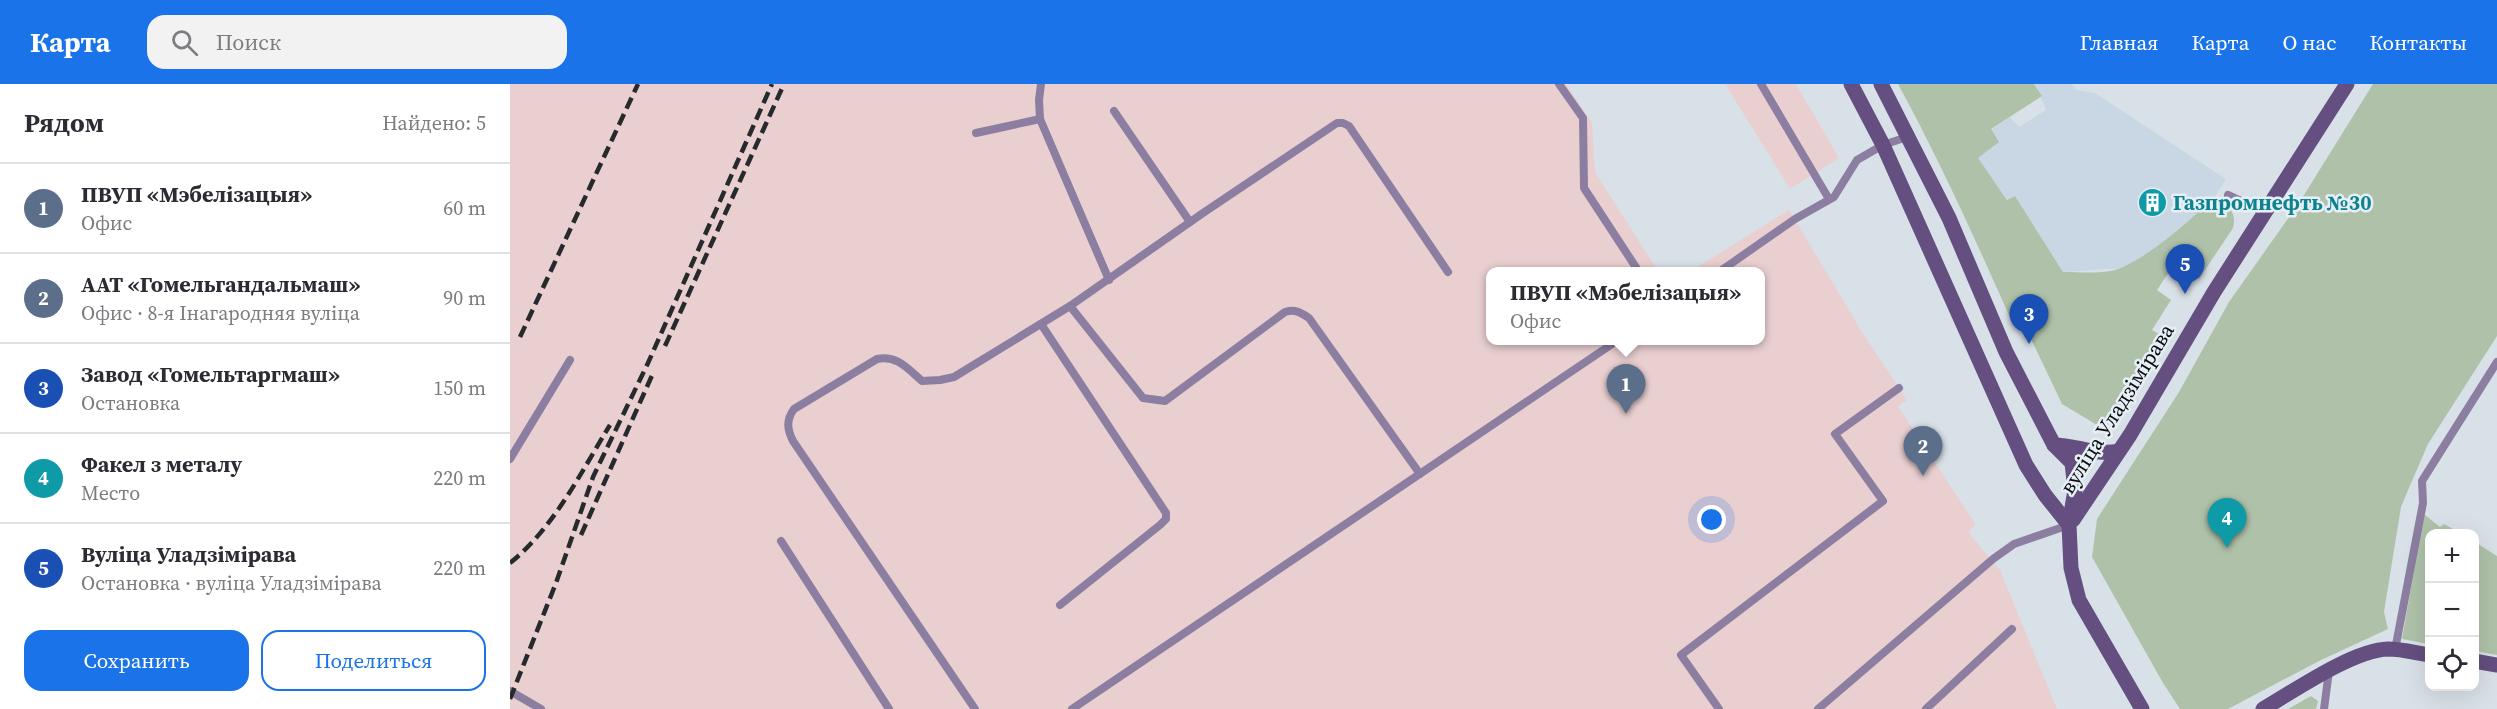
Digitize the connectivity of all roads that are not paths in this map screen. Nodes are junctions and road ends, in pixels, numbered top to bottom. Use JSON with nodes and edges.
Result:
{"nodes":[{"id":1,"x":1041,"y":84,"type":"edge"},
{"id":2,"x":1559,"y":84,"type":"edge"},
{"id":3,"x":1761,"y":84,"type":"edge"},
{"id":4,"x":1851,"y":84,"type":"edge"},
{"id":5,"x":1881,"y":84,"type":"edge"},
{"id":6,"x":2347,"y":84,"type":"edge"},
{"id":7,"x":1114,"y":111,"type":"dead end"},
{"id":8,"x":1040,"y":119,"type":"junction"},
{"id":9,"x":976,"y":133,"type":"dead end"},
{"id":10,"x":1907,"y":137,"type":"junction"},
{"id":11,"x":1883,"y":145,"type":"junction"},
{"id":12,"x":2228,"y":195,"type":"dead end"},
{"id":13,"x":1829,"y":199,"type":"junction"},
{"id":14,"x":2264,"y":215,"type":"junction"},
{"id":15,"x":1190,"y":222,"type":"junction"},
{"id":16,"x":1636,"y":267,"type":"edge"},
{"id":17,"x":1726,"y":267,"type":"edge"},
{"id":18,"x":1448,"y":273,"type":"dead end"},
{"id":19,"x":1108,"y":280,"type":"junction"},
{"id":20,"x":1071,"y":306,"type":"junction"},
{"id":21,"x":1041,"y":324,"type":"junction"},
{"id":22,"x":1611,"y":345,"type":"edge"},
{"id":23,"x":570,"y":360,"type":"dead end"},
{"id":24,"x":2497,"y":362,"type":"edge"},
{"id":25,"x":1899,"y":388,"type":"dead end"},
{"id":26,"x":2054,"y":445,"type":"junction"},
{"id":27,"x":2119,"y":451,"type":"junction"},
{"id":28,"x":510,"y":459,"type":"edge"},
{"id":29,"x":1420,"y":474,"type":"junction"},
{"id":30,"x":2069,"y":525,"type":"junction"},
{"id":31,"x":781,"y":541,"type":"dead end"},
{"id":32,"x":1060,"y":605,"type":"dead end"},
{"id":33,"x":2012,"y":629,"type":"dead end"},
{"id":34,"x":2396,"y":650,"type":"junction"},
{"id":35,"x":2425,"y":654,"type":"edge"},
{"id":36,"x":2479,"y":663,"type":"edge"},
{"id":37,"x":2497,"y":665,"type":"edge"},
{"id":38,"x":2329,"y":671,"type":"junction"},
{"id":39,"x":510,"y":692,"type":"edge"},
{"id":40,"x":541,"y":709,"type":"edge"},
{"id":41,"x":889,"y":709,"type":"edge"},
{"id":42,"x":975,"y":709,"type":"edge"},
{"id":43,"x":1072,"y":709,"type":"edge"},
{"id":44,"x":1719,"y":709,"type":"edge"},
{"id":45,"x":1818,"y":709,"type":"edge"},
{"id":46,"x":1926,"y":709,"type":"edge"},
{"id":47,"x":2142,"y":709,"type":"edge"},
{"id":48,"x":2263,"y":709,"type":"edge"},
{"id":49,"x":2324,"y":709,"type":"edge"}],
"edges":[{"from":1,"to":8,"type":"lane"},
{"from":2,"to":16,"type":"lane"},
{"from":3,"to":13,"type":"lane"},
{"from":4,"to":11,"type":"main road"},
{"from":5,"to":10,"type":"main road"},
{"from":6,"to":14,"type":"main road","name":"вуліца Уладзімірава"},
{"from":7,"to":15,"type":"lane"},
{"from":8,"to":9,"type":"lane"},
{"from":8,"to":19,"type":"lane"},
{"from":10,"to":11,"type":"lane"},
{"from":10,"to":26,"type":"main road"},
{"from":11,"to":13,"type":"lane"},
{"from":11,"to":30,"type":"main road"},
{"from":12,"to":14,"type":"lane"},
{"from":13,"to":17,"type":"lane"},
{"from":14,"to":27,"type":"main road","name":"вуліца Уладзімірава"},
{"from":15,"to":18,"type":"lane"},
{"from":15,"to":19,"type":"lane"},
{"from":19,"to":20,"type":"lane"},
{"from":20,"to":21,"type":"lane"},
{"from":20,"to":29,"type":"lane"},
{"from":21,"to":32,"type":"lane"},
{"from":21,"to":42,"type":"lane"},
{"from":22,"to":29,"type":"lane"},
{"from":23,"to":28,"type":"lane"},
{"from":24,"to":34,"type":"lane"},
{"from":25,"to":44,"type":"lane"},
{"from":26,"to":27,"type":"main road"},
{"from":26,"to":30,"type":"main road"},
{"from":27,"to":30,"type":"main road","name":"вуліца Уладзімірава"},
{"from":29,"to":43,"type":"lane"},
{"from":30,"to":45,"type":"lane"},
{"from":30,"to":47,"type":"main road","name":"вуліца Уладзімірава"},
{"from":31,"to":41,"type":"lane"},
{"from":33,"to":46,"type":"lane"},
{"from":34,"to":35,"type":"main road"},
{"from":34,"to":38,"type":"main road"},
{"from":36,"to":37,"type":"main road"},
{"from":38,"to":48,"type":"main road"},
{"from":38,"to":49,"type":"lane"},
{"from":39,"to":40,"type":"lane"}]}
